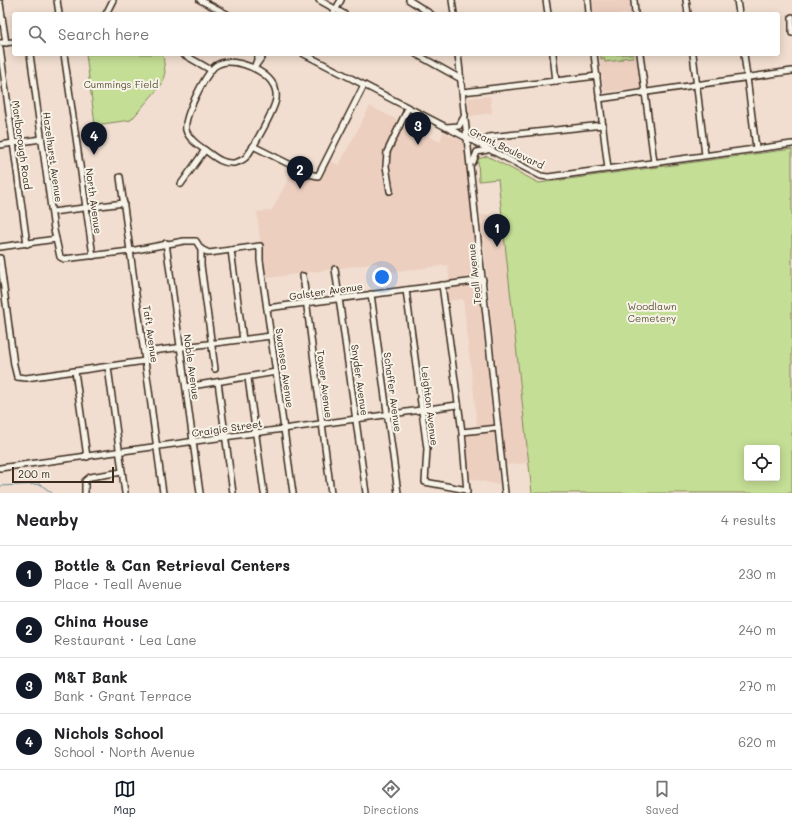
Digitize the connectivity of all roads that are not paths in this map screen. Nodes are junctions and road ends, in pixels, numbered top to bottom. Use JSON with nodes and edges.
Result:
{"nodes":[{"id":1,"x":57,"y":0,"type":"edge"},
{"id":2,"x":113,"y":0,"type":"edge"},
{"id":3,"x":200,"y":0,"type":"edge"},
{"id":4,"x":319,"y":0,"type":"edge"},
{"id":5,"x":341,"y":0,"type":"edge"},
{"id":6,"x":409,"y":0,"type":"edge"},
{"id":7,"x":452,"y":0,"type":"edge"},
{"id":8,"x":546,"y":0,"type":"edge"},
{"id":9,"x":588,"y":0,"type":"edge"},
{"id":10,"x":634,"y":0,"type":"edge"},
{"id":11,"x":686,"y":0,"type":"edge"},
{"id":12,"x":737,"y":0,"type":"edge"},
{"id":13,"x":0,"y":3,"type":"edge"},
{"id":14,"x":59,"y":12,"type":"edge"},
{"id":15,"x":108,"y":12,"type":"edge"},
{"id":16,"x":223,"y":12,"type":"edge"},
{"id":17,"x":334,"y":12,"type":"edge"},
{"id":18,"x":428,"y":12,"type":"edge"},
{"id":19,"x":454,"y":12,"type":"edge"},
{"id":20,"x":548,"y":12,"type":"edge"},
{"id":21,"x":590,"y":12,"type":"edge"},
{"id":22,"x":635,"y":12,"type":"edge"},
{"id":23,"x":688,"y":12,"type":"edge"},
{"id":24,"x":739,"y":12,"type":"edge"},
{"id":25,"x":791,"y":18,"type":"edge"},
{"id":26,"x":792,"y":33,"type":"edge"},
{"id":27,"x":3,"y":43,"type":"edge"},
{"id":28,"x":0,"y":48,"type":"edge"},
{"id":29,"x":30,"y":56,"type":"edge"},
{"id":30,"x":64,"y":56,"type":"edge"},
{"id":31,"x":186,"y":56,"type":"edge"},
{"id":32,"x":258,"y":56,"type":"edge"},
{"id":33,"x":263,"y":56,"type":"edge"},
{"id":34,"x":312,"y":56,"type":"edge"},
{"id":35,"x":420,"y":56,"type":"edge"},
{"id":36,"x":458,"y":56,"type":"edge"},
{"id":37,"x":553,"y":56,"type":"edge"},
{"id":38,"x":594,"y":56,"type":"edge"},
{"id":39,"x":640,"y":56,"type":"edge"},
{"id":40,"x":693,"y":56,"type":"edge"},
{"id":41,"x":744,"y":56,"type":"edge"},
{"id":42,"x":254,"y":68,"type":"junction"},
{"id":43,"x":212,"y":70,"type":"junction"},
{"id":44,"x":792,"y":71,"type":"edge"},
{"id":45,"x":597,"y":76,"type":"junction"},
{"id":46,"x":747,"y":77,"type":"junction"},
{"id":47,"x":461,"y":79,"type":"junction"},
{"id":48,"x":556,"y":81,"type":"junction"},
{"id":49,"x":364,"y":85,"type":"junction"},
{"id":50,"x":697,"y":85,"type":"junction"},
{"id":51,"x":463,"y":92,"type":"junction"},
{"id":52,"x":645,"y":92,"type":"junction"},
{"id":53,"x":599,"y":99,"type":"junction"},
{"id":54,"x":408,"y":108,"type":"junction"},
{"id":55,"x":465,"y":114,"type":"junction"},
{"id":56,"x":602,"y":125,"type":"junction"},
{"id":57,"x":444,"y":127,"type":"junction"},
{"id":58,"x":41,"y":139,"type":"junction"},
{"id":59,"x":469,"y":140,"type":"junction"},
{"id":60,"x":484,"y":140,"type":"dead end"},
{"id":61,"x":12,"y":144,"type":"junction"},
{"id":62,"x":792,"y":144,"type":"edge"},
{"id":63,"x":0,"y":145,"type":"edge"},
{"id":64,"x":253,"y":146,"type":"junction"},
{"id":65,"x":756,"y":148,"type":"junction"},
{"id":66,"x":205,"y":150,"type":"junction"},
{"id":67,"x":488,"y":150,"type":"junction"},
{"id":68,"x":706,"y":155,"type":"junction"},
{"id":69,"x":654,"y":162,"type":"junction"},
{"id":70,"x":472,"y":169,"type":"junction"},
{"id":71,"x":608,"y":169,"type":"junction"},
{"id":72,"x":120,"y":177,"type":"dead end"},
{"id":73,"x":180,"y":184,"type":"dead end"},
{"id":74,"x":390,"y":191,"type":"dead end"},
{"id":75,"x":124,"y":203,"type":"junction"},
{"id":76,"x":86,"y":208,"type":"junction"},
{"id":77,"x":52,"y":212,"type":"junction"},
{"id":78,"x":56,"y":239,"type":"junction"},
{"id":79,"x":166,"y":243,"type":"junction"},
{"id":80,"x":27,"y":244,"type":"junction"},
{"id":81,"x":0,"y":247,"type":"edge"},
{"id":82,"x":201,"y":249,"type":"junction"},
{"id":83,"x":231,"y":250,"type":"junction"},
{"id":84,"x":130,"y":251,"type":"junction"},
{"id":85,"x":93,"y":256,"type":"junction"},
{"id":86,"x":0,"y":258,"type":"edge"},
{"id":87,"x":335,"y":269,"type":"dead end"},
{"id":88,"x":303,"y":276,"type":"dead end"},
{"id":89,"x":483,"y":280,"type":"junction"},
{"id":90,"x":442,"y":285,"type":"junction"},
{"id":91,"x":406,"y":290,"type":"junction"},
{"id":92,"x":371,"y":294,"type":"junction"},
{"id":93,"x":339,"y":299,"type":"junction"},
{"id":94,"x":306,"y":304,"type":"junction"},
{"id":95,"x":267,"y":308,"type":"junction"},
{"id":96,"x":271,"y":336,"type":"junction"},
{"id":97,"x":243,"y":340,"type":"junction"},
{"id":98,"x":212,"y":344,"type":"junction"},
{"id":99,"x":180,"y":348,"type":"junction"},
{"id":100,"x":144,"y":352,"type":"junction"},
{"id":101,"x":145,"y":361,"type":"junction"},
{"id":102,"x":108,"y":367,"type":"junction"},
{"id":103,"x":216,"y":369,"type":"dead end"},
{"id":104,"x":75,"y":371,"type":"junction"},
{"id":105,"x":276,"y":372,"type":"junction"},
{"id":106,"x":248,"y":378,"type":"junction"},
{"id":107,"x":218,"y":382,"type":"junction"},
{"id":108,"x":186,"y":387,"type":"junction"},
{"id":109,"x":457,"y":406,"type":"junction"},
{"id":110,"x":421,"y":410,"type":"junction"},
{"id":111,"x":388,"y":415,"type":"junction"},
{"id":112,"x":356,"y":420,"type":"junction"},
{"id":113,"x":322,"y":424,"type":"junction"},
{"id":114,"x":498,"y":428,"type":"junction"},
{"id":115,"x":284,"y":429,"type":"junction"},
{"id":116,"x":462,"y":432,"type":"junction"},
{"id":117,"x":256,"y":433,"type":"junction"},
{"id":118,"x":226,"y":438,"type":"junction"},
{"id":119,"x":193,"y":442,"type":"junction"},
{"id":120,"x":157,"y":447,"type":"junction"},
{"id":121,"x":119,"y":453,"type":"junction"},
{"id":122,"x":87,"y":457,"type":"junction"},
{"id":123,"x":0,"y":468,"type":"edge"},
{"id":124,"x":122,"y":472,"type":"junction"},
{"id":125,"x":467,"y":492,"type":"edge"},
{"id":126,"x":85,"y":493,"type":"edge"},
{"id":127,"x":125,"y":493,"type":"edge"},
{"id":128,"x":163,"y":493,"type":"edge"},
{"id":129,"x":200,"y":493,"type":"edge"},
{"id":130,"x":233,"y":493,"type":"edge"},
{"id":131,"x":264,"y":493,"type":"edge"},
{"id":132,"x":293,"y":493,"type":"edge"},
{"id":133,"x":331,"y":493,"type":"edge"},
{"id":134,"x":366,"y":493,"type":"edge"},
{"id":135,"x":398,"y":493,"type":"edge"},
{"id":136,"x":505,"y":493,"type":"edge"}],
"edges":[{"from":1,"to":14,"type":"street"},
{"from":2,"to":15,"type":"street"},
{"from":3,"to":16,"type":"street"},
{"from":4,"to":17,"type":"street"},
{"from":5,"to":17,"type":"street"},
{"from":6,"to":18,"type":"street"},
{"from":7,"to":19,"type":"street"},
{"from":8,"to":20,"type":"street"},
{"from":9,"to":21,"type":"street"},
{"from":10,"to":22,"type":"street"},
{"from":11,"to":23,"type":"street"},
{"from":12,"to":24,"type":"street"},
{"from":13,"to":27,"type":"street"},
{"from":25,"to":26,"type":"street"},
{"from":28,"to":61,"type":"street","name":"Marlborough Road"},
{"from":29,"to":58,"type":"street","name":"Hazelhurst Avenue"},
{"from":30,"to":76,"type":"street","name":"North Avenue"},
{"from":31,"to":43,"type":"street"},
{"from":32,"to":42,"type":"street"},
{"from":33,"to":42,"type":"street"},
{"from":34,"to":49,"type":"street","name":"Grant Boulevard"},
{"from":35,"to":47,"type":"street"},
{"from":36,"to":47,"type":"street","name":"Teall Avenue"},
{"from":37,"to":48,"type":"street"},
{"from":38,"to":45,"type":"street"},
{"from":39,"to":52,"type":"street"},
{"from":40,"to":50,"type":"street"},
{"from":41,"to":46,"type":"street"},
{"from":42,"to":43,"type":"street"},
{"from":42,"to":64,"type":"street"},
{"from":43,"to":66,"type":"street"},
{"from":44,"to":46,"type":"street"},
{"from":45,"to":48,"type":"street"},
{"from":45,"to":53,"type":"street"},
{"from":46,"to":50,"type":"street"},
{"from":46,"to":65,"type":"street"},
{"from":47,"to":51,"type":"street","name":"Teall Avenue"},
{"from":48,"to":51,"type":"street"},
{"from":49,"to":54,"type":"street","name":"Grant Boulevard"},
{"from":49,"to":64,"type":"street"},
{"from":50,"to":52,"type":"street"},
{"from":50,"to":68,"type":"street"},
{"from":51,"to":55,"type":"street","name":"Teall Avenue"},
{"from":52,"to":53,"type":"street"},
{"from":52,"to":69,"type":"street"},
{"from":53,"to":56,"type":"street"},
{"from":54,"to":57,"type":"street","name":"Grant Boulevard"},
{"from":54,"to":74,"type":"street"},
{"from":55,"to":57,"type":"street"},
{"from":55,"to":59,"type":"street","name":"Teall Avenue"},
{"from":56,"to":60,"type":"street"},
{"from":56,"to":71,"type":"street"},
{"from":57,"to":59,"type":"street","name":"Grant Boulevard"},
{"from":58,"to":61,"type":"street"},
{"from":58,"to":77,"type":"street","name":"Hazelhurst Avenue"},
{"from":59,"to":67,"type":"street","name":"Grant Boulevard"},
{"from":59,"to":70,"type":"street","name":"Teall Avenue"},
{"from":61,"to":63,"type":"street"},
{"from":61,"to":80,"type":"street","name":"Marlborough Road"},
{"from":62,"to":65,"type":"street","name":"Grant Boulevard"},
{"from":64,"to":66,"type":"street"},
{"from":65,"to":68,"type":"street","name":"Grant Boulevard"},
{"from":66,"to":73,"type":"street"},
{"from":67,"to":70,"type":"street"},
{"from":67,"to":71,"type":"street","name":"Grant Boulevard"},
{"from":68,"to":69,"type":"street","name":"Grant Boulevard"},
{"from":69,"to":71,"type":"street","name":"Grant Boulevard"},
{"from":70,"to":89,"type":"street","name":"Teall Avenue"},
{"from":72,"to":75,"type":"street","name":"Taft Avenue"},
{"from":75,"to":76,"type":"street"},
{"from":75,"to":84,"type":"street","name":"Taft Avenue"},
{"from":76,"to":77,"type":"street"},
{"from":76,"to":85,"type":"street","name":"North Avenue"},
{"from":77,"to":78,"type":"street","name":"Hazelhurst Avenue"},
{"from":78,"to":80,"type":"street"},
{"from":78,"to":85,"type":"street","name":"Hazelhurst Avenue"},
{"from":79,"to":82,"type":"street"},
{"from":79,"to":84,"type":"street"},
{"from":79,"to":99,"type":"street","name":"Noble Avenue"},
{"from":80,"to":81,"type":"street"},
{"from":82,"to":83,"type":"street"},
{"from":82,"to":98,"type":"street"},
{"from":83,"to":95,"type":"street","name":"Swansea Avenue"},
{"from":83,"to":97,"type":"street"},
{"from":84,"to":85,"type":"street"},
{"from":84,"to":100,"type":"street","name":"Taft Avenue"},
{"from":86,"to":104,"type":"street"},
{"from":87,"to":93,"type":"street","name":"Snyder Avenue"},
{"from":88,"to":94,"type":"street","name":"Tower Avenue"},
{"from":89,"to":90,"type":"street","name":"Galster Avenue"},
{"from":89,"to":114,"type":"street","name":"Teall Avenue"},
{"from":90,"to":91,"type":"street","name":"Galster Avenue"},
{"from":90,"to":109,"type":"street"},
{"from":91,"to":92,"type":"street","name":"Galster Avenue"},
{"from":91,"to":110,"type":"street","name":"Leighton Avenue"},
{"from":92,"to":93,"type":"street","name":"Galster Avenue"},
{"from":92,"to":111,"type":"street","name":"Schaffer Avenue"},
{"from":93,"to":94,"type":"street","name":"Galster Avenue"},
{"from":93,"to":112,"type":"street","name":"Snyder Avenue"},
{"from":94,"to":95,"type":"street","name":"Galster Avenue"},
{"from":94,"to":113,"type":"street","name":"Tower Avenue"},
{"from":95,"to":96,"type":"street","name":"Swansea Avenue"},
{"from":96,"to":97,"type":"street"},
{"from":96,"to":105,"type":"street","name":"Swansea Avenue"},
{"from":97,"to":98,"type":"street"},
{"from":98,"to":99,"type":"street"},
{"from":98,"to":103,"type":"street"},
{"from":99,"to":100,"type":"street"},
{"from":99,"to":108,"type":"street","name":"Noble Avenue"},
{"from":100,"to":101,"type":"street","name":"Taft Avenue"},
{"from":101,"to":102,"type":"street"},
{"from":101,"to":120,"type":"street","name":"Taft Avenue"},
{"from":102,"to":104,"type":"street"},
{"from":102,"to":121,"type":"street"},
{"from":104,"to":122,"type":"street"},
{"from":105,"to":106,"type":"street"},
{"from":105,"to":115,"type":"street","name":"Swansea Avenue"},
{"from":106,"to":107,"type":"street"},
{"from":106,"to":117,"type":"street"},
{"from":107,"to":108,"type":"street"},
{"from":107,"to":118,"type":"street"},
{"from":108,"to":119,"type":"street","name":"Noble Avenue"},
{"from":109,"to":110,"type":"street","name":"Craigie Street"},
{"from":109,"to":116,"type":"street"},
{"from":110,"to":111,"type":"street","name":"Craigie Street"},
{"from":110,"to":125,"type":"street","name":"Leighton Avenue"},
{"from":111,"to":112,"type":"street","name":"Craigie Street"},
{"from":111,"to":135,"type":"street","name":"Schaffer Avenue"},
{"from":112,"to":113,"type":"street","name":"Craigie Street"},
{"from":112,"to":134,"type":"street","name":"Snyder Avenue"},
{"from":113,"to":115,"type":"street","name":"Craigie Street"},
{"from":113,"to":133,"type":"street","name":"Tower Avenue"},
{"from":114,"to":116,"type":"street"},
{"from":114,"to":136,"type":"street","name":"Teall Avenue"},
{"from":115,"to":117,"type":"street","name":"Craigie Street"},
{"from":115,"to":132,"type":"street","name":"Swansea Avenue"},
{"from":116,"to":125,"type":"street"},
{"from":117,"to":118,"type":"street","name":"Craigie Street"},
{"from":117,"to":131,"type":"street"},
{"from":118,"to":119,"type":"street","name":"Craigie Street"},
{"from":118,"to":130,"type":"street"},
{"from":119,"to":120,"type":"street","name":"Craigie Street"},
{"from":119,"to":129,"type":"street","name":"Noble Avenue"},
{"from":120,"to":121,"type":"street","name":"Craigie Street"},
{"from":120,"to":128,"type":"street","name":"Taft Avenue"},
{"from":121,"to":122,"type":"street","name":"Craigie Street"},
{"from":121,"to":124,"type":"street"},
{"from":122,"to":123,"type":"street","name":"Craigie Street"},
{"from":124,"to":126,"type":"street"},
{"from":124,"to":127,"type":"street"}]}
